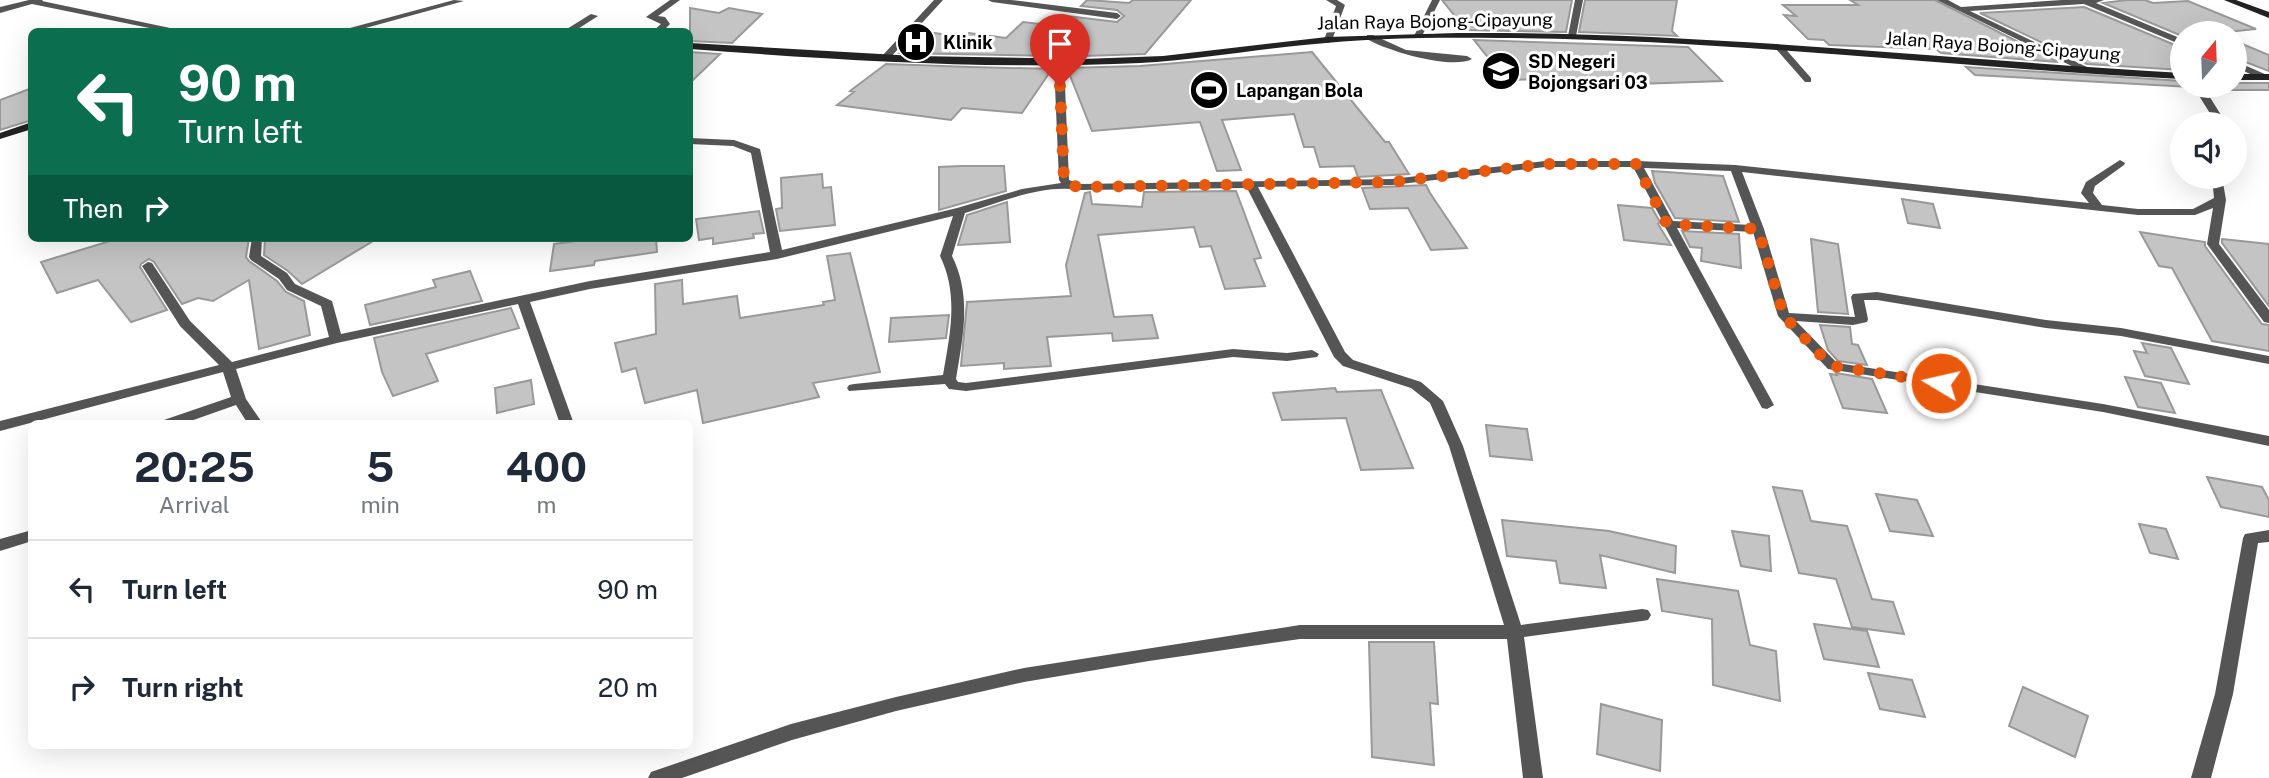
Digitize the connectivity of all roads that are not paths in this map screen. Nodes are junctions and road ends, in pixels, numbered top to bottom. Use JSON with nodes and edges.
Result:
{"nodes":[{"id":1,"x":676,"y":0,"type":"edge"},
{"id":2,"x":939,"y":0,"type":"edge"},
{"id":3,"x":992,"y":0,"type":"edge"},
{"id":4,"x":1329,"y":0,"type":"edge"},
{"id":5,"x":1436,"y":0,"type":"edge"},
{"id":6,"x":1579,"y":0,"type":"edge"},
{"id":7,"x":1941,"y":0,"type":"edge"},
{"id":8,"x":2100,"y":0,"type":"edge"},
{"id":9,"x":2228,"y":0,"type":"edge"},
{"id":10,"x":35,"y":1,"type":"edge"},
{"id":11,"x":460,"y":1,"type":"edge"},
{"id":12,"x":2085,"y":1,"type":"edge"},
{"id":13,"x":1960,"y":9,"type":"junction"},
{"id":14,"x":0,"y":10,"type":"edge"},
{"id":15,"x":2269,"y":15,"type":"edge"},
{"id":16,"x":594,"y":16,"type":"dead end"},
{"id":17,"x":1117,"y":16,"type":"dead end"},
{"id":18,"x":166,"y":28,"type":"edge"},
{"id":19,"x":355,"y":28,"type":"edge"},
{"id":20,"x":573,"y":28,"type":"edge"},
{"id":21,"x":660,"y":28,"type":"edge"},
{"id":22,"x":1418,"y":36,"type":"junction"},
{"id":23,"x":1572,"y":36,"type":"junction"},
{"id":24,"x":1370,"y":37,"type":"junction"},
{"id":25,"x":2170,"y":37,"type":"edge"},
{"id":26,"x":1328,"y":40,"type":"junction"},
{"id":27,"x":693,"y":46,"type":"edge"},
{"id":28,"x":1779,"y":47,"type":"junction"},
{"id":29,"x":884,"y":58,"type":"junction"},
{"id":30,"x":1467,"y":59,"type":"dead end"},
{"id":31,"x":1059,"y":63,"type":"junction"},
{"id":32,"x":2247,"y":69,"type":"edge"},
{"id":33,"x":2086,"y":70,"type":"junction"},
{"id":34,"x":2170,"y":75,"type":"edge"},
{"id":35,"x":2247,"y":76,"type":"edge"},
{"id":36,"x":2267,"y":77,"type":"edge"},
{"id":37,"x":1808,"y":80,"type":"dead end"},
{"id":38,"x":28,"y":126,"type":"edge"},
{"id":39,"x":0,"y":136,"type":"edge"},
{"id":40,"x":693,"y":141,"type":"edge"},
{"id":41,"x":2120,"y":163,"type":"dead end"},
{"id":42,"x":1636,"y":164,"type":"junction"},
{"id":43,"x":1735,"y":168,"type":"junction"},
{"id":44,"x":1068,"y":185,"type":"junction"},
{"id":45,"x":1251,"y":185,"type":"junction"},
{"id":46,"x":2219,"y":189,"type":"edge"},
{"id":47,"x":2220,"y":200,"type":"junction"},
{"id":48,"x":2099,"y":208,"type":"junction"},
{"id":49,"x":960,"y":211,"type":"junction"},
{"id":50,"x":1667,"y":224,"type":"junction"},
{"id":51,"x":1758,"y":229,"type":"junction"},
{"id":52,"x":257,"y":242,"type":"edge"},
{"id":53,"x":777,"y":254,"type":"junction"},
{"id":54,"x":148,"y":266,"type":"dead end"},
{"id":55,"x":523,"y":300,"type":"junction"},
{"id":56,"x":1784,"y":316,"type":"junction"},
{"id":57,"x":2269,"y":319,"type":"edge"},
{"id":58,"x":336,"y":339,"type":"junction"},
{"id":59,"x":1312,"y":354,"type":"dead end"},
{"id":60,"x":2269,"y":360,"type":"edge"},
{"id":61,"x":228,"y":366,"type":"junction"},
{"id":62,"x":949,"y":379,"type":"junction"},
{"id":63,"x":854,"y":388,"type":"dead end"},
{"id":64,"x":239,"y":399,"type":"junction"},
{"id":65,"x":1767,"y":405,"type":"dead end"},
{"id":66,"x":178,"y":420,"type":"edge"},
{"id":67,"x":253,"y":420,"type":"edge"},
{"id":68,"x":566,"y":420,"type":"edge"},
{"id":69,"x":0,"y":426,"type":"edge"},
{"id":70,"x":2269,"y":441,"type":"edge"},
{"id":71,"x":28,"y":536,"type":"edge"},
{"id":72,"x":2269,"y":536,"type":"edge"},
{"id":73,"x":0,"y":545,"type":"edge"},
{"id":74,"x":1642,"y":615,"type":"dead end"},
{"id":75,"x":1515,"y":632,"type":"junction"},
{"id":76,"x":658,"y":778,"type":"edge"},
{"id":77,"x":1533,"y":778,"type":"edge"},
{"id":78,"x":2201,"y":778,"type":"edge"}],
"edges":[{"from":1,"to":21,"type":"street"},
{"from":2,"to":29,"type":"street"},
{"from":3,"to":17,"type":"street"},
{"from":4,"to":26,"type":"street"},
{"from":5,"to":22,"type":"street"},
{"from":6,"to":23,"type":"street"},
{"from":7,"to":13,"type":"street"},
{"from":8,"to":12,"type":"street"},
{"from":9,"to":15,"type":"street"},
{"from":10,"to":14,"type":"street"},
{"from":10,"to":18,"type":"street"},
{"from":11,"to":19,"type":"street"},
{"from":12,"to":13,"type":"street"},
{"from":12,"to":25,"type":"street"},
{"from":13,"to":33,"type":"street"},
{"from":16,"to":20,"type":"street"},
{"from":22,"to":23,"type":"street","name":"Jalan Raya Bojong-Cipayung"},
{"from":22,"to":24,"type":"street","name":"Jalan Raya Bojong-Cipayung"},
{"from":23,"to":28,"type":"street","name":"Jalan Raya Bojong-Cipayung"},
{"from":24,"to":26,"type":"street","name":"Jalan Raya Bojong-Cipayung"},
{"from":24,"to":30,"type":"street"},
{"from":26,"to":31,"type":"street","name":"Jalan Raya Bojong-Cipayung"},
{"from":27,"to":29,"type":"street","name":"Jalan Raya Bojong-Cipayung"},
{"from":28,"to":33,"type":"street","name":"Jalan Raya Bojong-Cipayung"},
{"from":28,"to":37,"type":"street"},
{"from":29,"to":31,"type":"street","name":"Jalan Raya Bojong-Cipayung"},
{"from":31,"to":44,"type":"street"},
{"from":32,"to":36,"type":"street"},
{"from":33,"to":34,"type":"street","name":"Jalan Raya Bojong-Cipayung"},
{"from":35,"to":36,"type":"street"},
{"from":38,"to":39,"type":"street"},
{"from":40,"to":53,"type":"street"},
{"from":41,"to":48,"type":"street"},
{"from":42,"to":43,"type":"street"},
{"from":42,"to":45,"type":"street"},
{"from":42,"to":50,"type":"street"},
{"from":43,"to":48,"type":"street"},
{"from":43,"to":51,"type":"street"},
{"from":44,"to":45,"type":"street"},
{"from":44,"to":49,"type":"street"},
{"from":45,"to":75,"type":"street"},
{"from":46,"to":47,"type":"street"},
{"from":47,"to":48,"type":"street"},
{"from":47,"to":57,"type":"street"},
{"from":49,"to":53,"type":"street"},
{"from":49,"to":62,"type":"street"},
{"from":50,"to":51,"type":"street"},
{"from":50,"to":65,"type":"street"},
{"from":51,"to":56,"type":"street"},
{"from":52,"to":58,"type":"street"},
{"from":53,"to":55,"type":"street"},
{"from":54,"to":61,"type":"street"},
{"from":55,"to":58,"type":"street"},
{"from":55,"to":68,"type":"street"},
{"from":56,"to":60,"type":"street"},
{"from":56,"to":70,"type":"street"},
{"from":58,"to":61,"type":"street"},
{"from":59,"to":62,"type":"street"},
{"from":61,"to":64,"type":"street"},
{"from":61,"to":69,"type":"street"},
{"from":62,"to":63,"type":"street"},
{"from":64,"to":66,"type":"street"},
{"from":64,"to":67,"type":"street"},
{"from":71,"to":73,"type":"street"},
{"from":72,"to":78,"type":"street"},
{"from":74,"to":75,"type":"street"},
{"from":75,"to":76,"type":"street"},
{"from":75,"to":77,"type":"street"}]}
